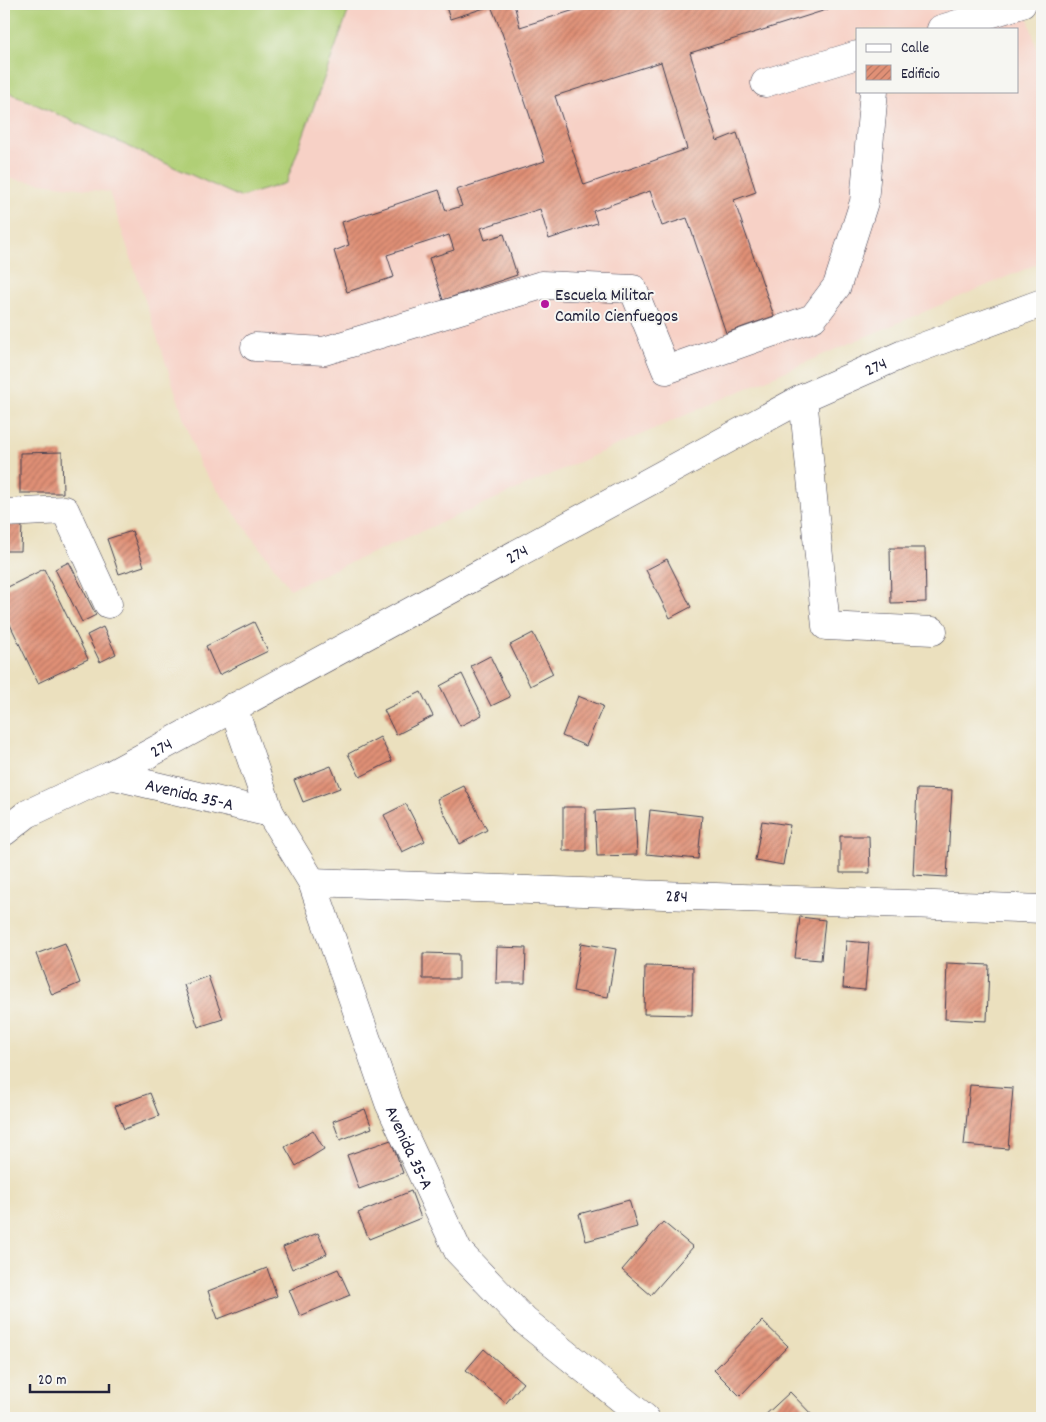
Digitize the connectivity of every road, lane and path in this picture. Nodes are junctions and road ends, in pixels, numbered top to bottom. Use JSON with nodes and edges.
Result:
{"nodes":[{"id":1,"x":1022,"y":4,"type":"edge"},
{"id":2,"x":944,"y":28,"type":"edge"},
{"id":3,"x":856,"y":55,"type":"edge"},
{"id":4,"x":765,"y":83,"type":"dead end"},
{"id":5,"x":874,"y":92,"type":"edge"},
{"id":6,"x":1042,"y":303,"type":"edge"},
{"id":7,"x":255,"y":347,"type":"dead end"},
{"id":8,"x":803,"y":398,"type":"junction"},
{"id":9,"x":4,"y":513,"type":"edge"},
{"id":10,"x":108,"y":604,"type":"dead end"},
{"id":11,"x":933,"y":631,"type":"dead end"},
{"id":12,"x":233,"y":707,"type":"junction"},
{"id":13,"x":110,"y":775,"type":"junction"},
{"id":14,"x":270,"y":813,"type":"junction"},
{"id":15,"x":16,"y":818,"type":"edge"},
{"id":16,"x":4,"y":832,"type":"edge"},
{"id":17,"x":312,"y":882,"type":"junction"},
{"id":18,"x":1042,"y":909,"type":"edge"},
{"id":19,"x":645,"y":1418,"type":"edge"}],
"edges":[{"from":1,"to":2,"type":"street"},
{"from":3,"to":4,"type":"street"},
{"from":5,"to":7,"type":"street"},
{"from":6,"to":8,"type":"street","name":"274"},
{"from":8,"to":11,"type":"street"},
{"from":8,"to":12,"type":"street","name":"274"},
{"from":9,"to":10,"type":"street"},
{"from":12,"to":13,"type":"street","name":"274"},
{"from":12,"to":14,"type":"street","name":"Avenida 35-A"},
{"from":13,"to":14,"type":"street","name":"Avenida 35-A"},
{"from":13,"to":15,"type":"street","name":"274"},
{"from":14,"to":17,"type":"street","name":"Avenida 35-A"},
{"from":15,"to":16,"type":"street","name":"274"},
{"from":17,"to":18,"type":"street","name":"284"},
{"from":17,"to":19,"type":"street","name":"Avenida 35-A"}]}
